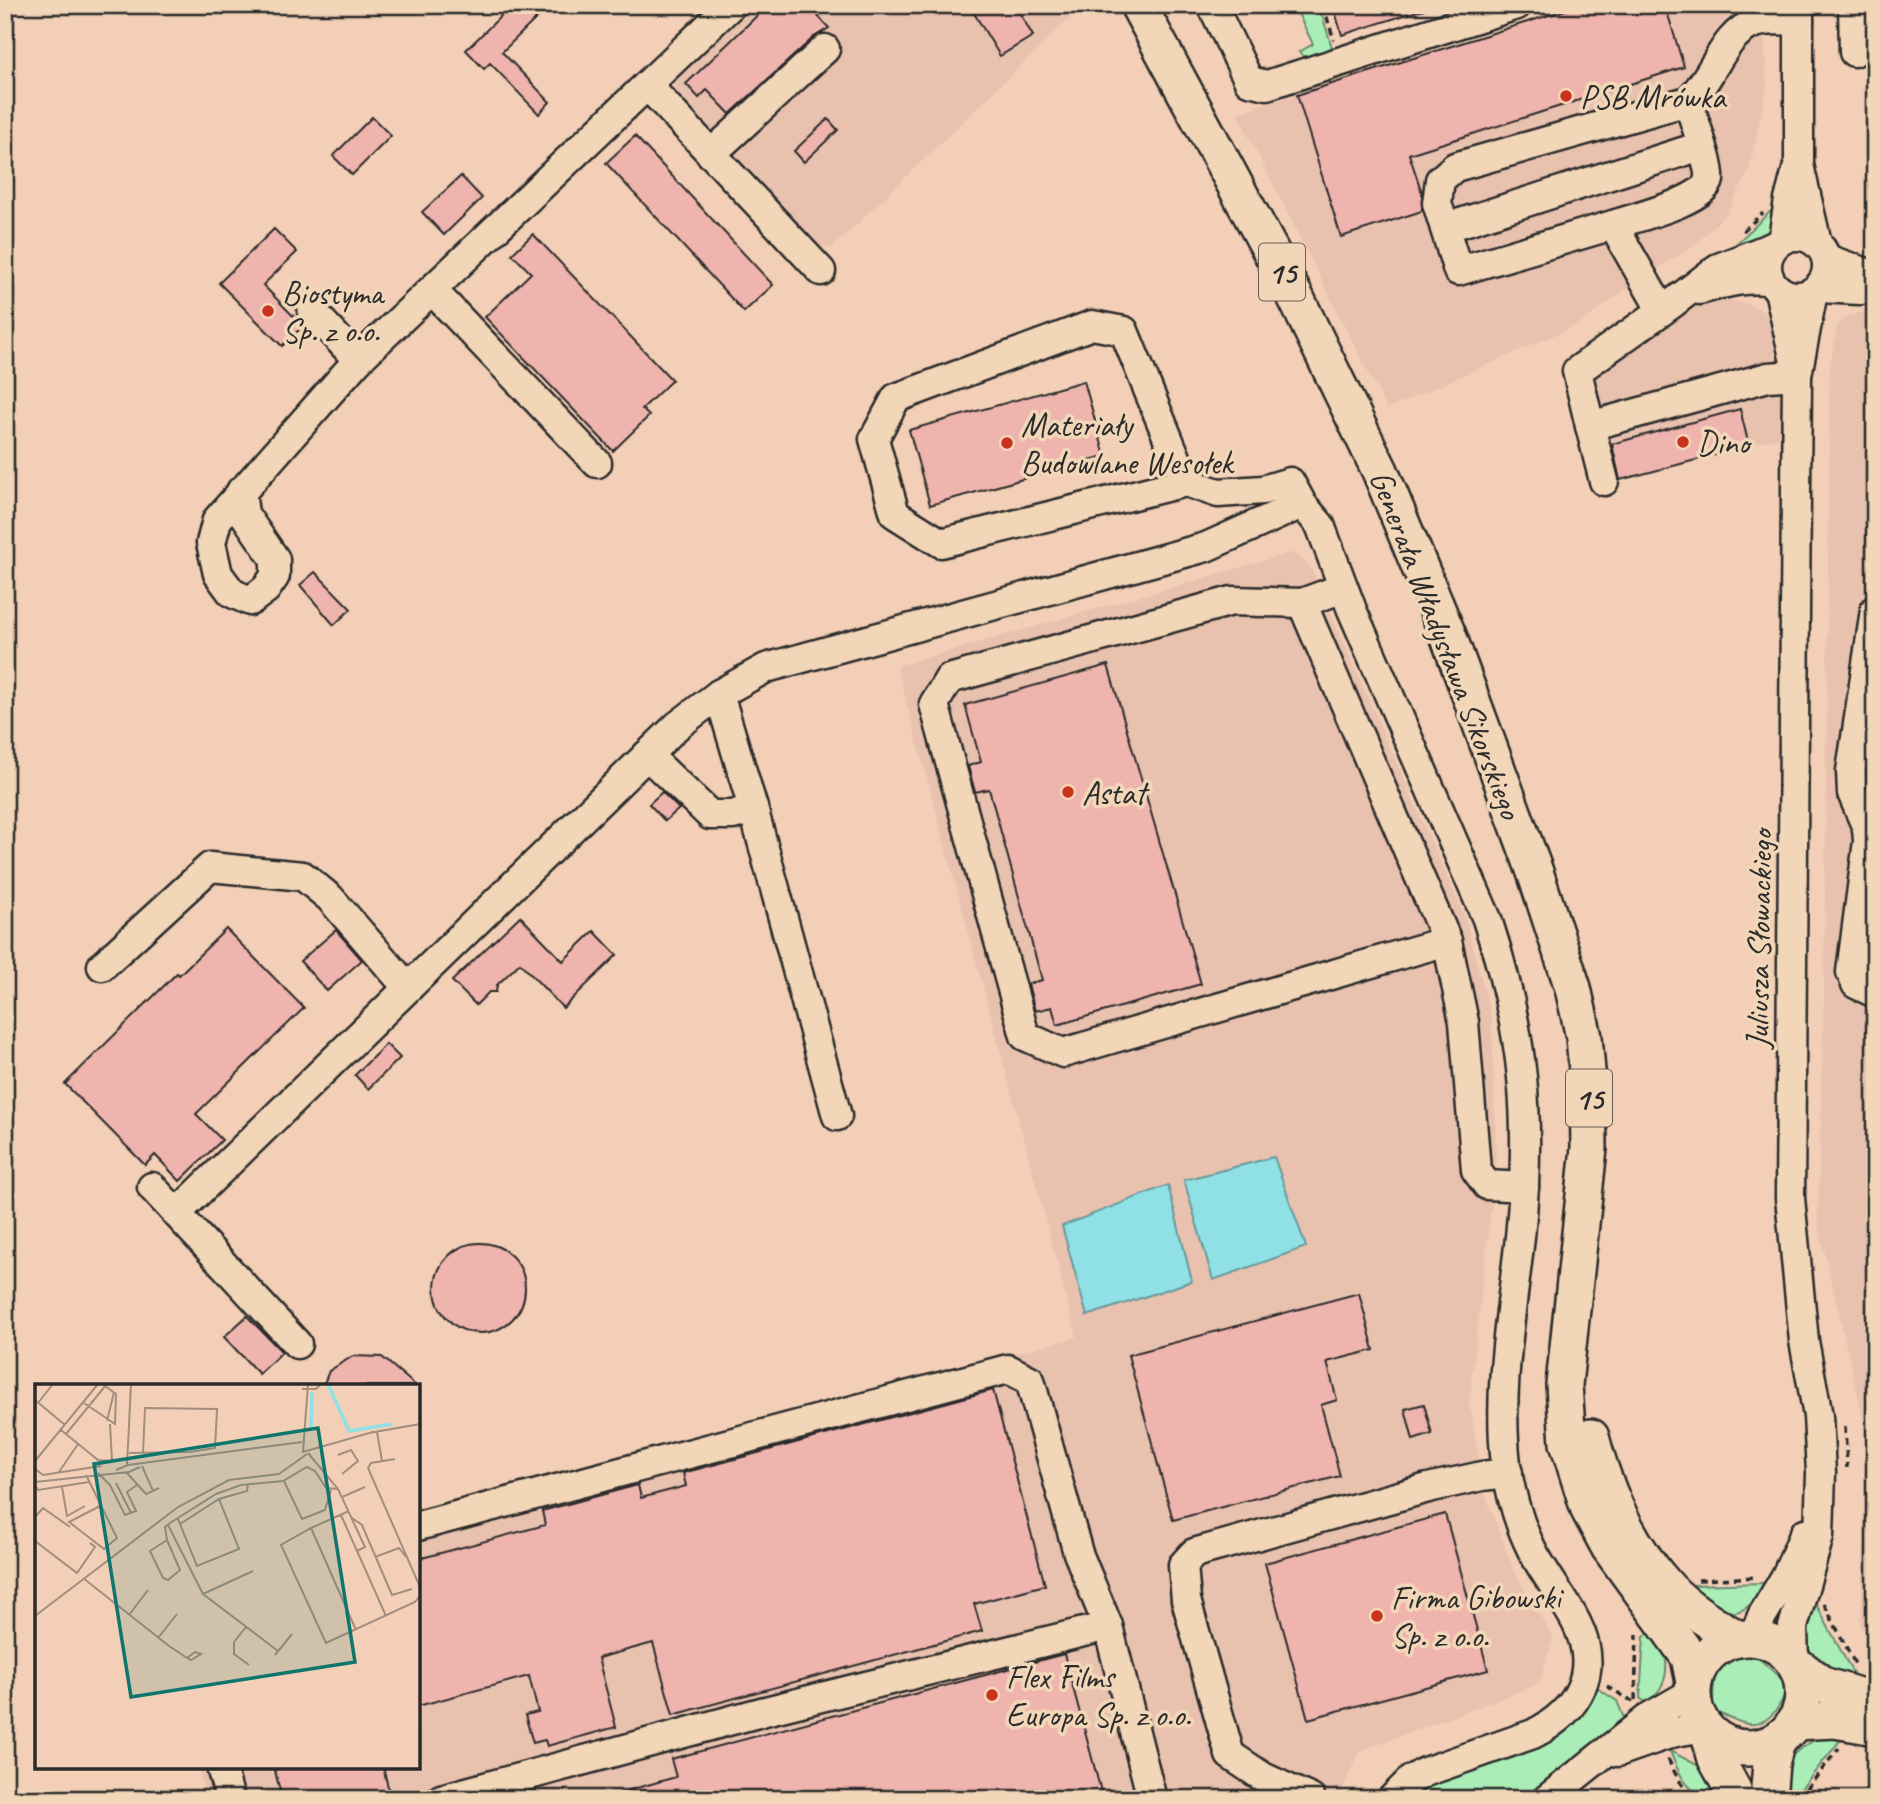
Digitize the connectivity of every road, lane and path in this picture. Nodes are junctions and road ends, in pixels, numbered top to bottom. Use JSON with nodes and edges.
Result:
{"nodes":[{"id":1,"x":731,"y":5,"type":"edge"},
{"id":2,"x":1138,"y":5,"type":"edge"},
{"id":3,"x":1212,"y":5,"type":"edge"},
{"id":4,"x":1323,"y":5,"type":"edge"},
{"id":5,"x":1517,"y":5,"type":"edge"},
{"id":6,"x":1853,"y":5,"type":"edge"},
{"id":7,"x":1799,"y":13,"type":"edge"},
{"id":8,"x":825,"y":49,"type":"dead end"},
{"id":9,"x":1854,"y":52,"type":"dead end"},
{"id":10,"x":1340,"y":61,"type":"junction"},
{"id":11,"x":647,"y":86,"type":"junction"},
{"id":12,"x":1688,"y":101,"type":"junction"},
{"id":13,"x":1701,"y":146,"type":"junction"},
{"id":14,"x":711,"y":154,"type":"junction"},
{"id":15,"x":1799,"y":162,"type":"junction"},
{"id":16,"x":1613,"y":225,"type":"junction"},
{"id":17,"x":1445,"y":228,"type":"junction"},
{"id":18,"x":1779,"y":243,"type":"junction"},
{"id":19,"x":1822,"y":251,"type":"junction"},
{"id":20,"x":821,"y":271,"type":"dead end"},
{"id":21,"x":1875,"y":276,"type":"edge"},
{"id":22,"x":1774,"y":286,"type":"junction"},
{"id":23,"x":1875,"y":288,"type":"edge"},
{"id":24,"x":432,"y":290,"type":"junction"},
{"id":25,"x":1816,"y":290,"type":"junction"},
{"id":26,"x":1686,"y":293,"type":"junction"},
{"id":27,"x":312,"y":311,"type":"dead end"},
{"id":28,"x":1662,"y":311,"type":"junction"},
{"id":29,"x":358,"y":360,"type":"junction"},
{"id":30,"x":1797,"y":374,"type":"junction"},
{"id":31,"x":1590,"y":426,"type":"junction"},
{"id":32,"x":597,"y":464,"type":"dead end"},
{"id":33,"x":1604,"y":481,"type":"dead end"},
{"id":34,"x":1186,"y":482,"type":"junction"},
{"id":35,"x":241,"y":491,"type":"dead end"},
{"id":36,"x":1302,"y":504,"type":"junction"},
{"id":37,"x":1343,"y":588,"type":"junction"},
{"id":38,"x":1302,"y":603,"type":"junction"},
{"id":39,"x":1875,"y":610,"type":"edge"},
{"id":40,"x":719,"y":695,"type":"junction"},
{"id":41,"x":647,"y":755,"type":"junction"},
{"id":42,"x":753,"y":808,"type":"junction"},
{"id":43,"x":1447,"y":941,"type":"junction"},
{"id":44,"x":102,"y":966,"type":"dead end"},
{"id":45,"x":408,"y":988,"type":"junction"},
{"id":46,"x":1875,"y":993,"type":"edge"},
{"id":47,"x":837,"y":1116,"type":"dead end"},
{"id":48,"x":152,"y":1187,"type":"dead end"},
{"id":49,"x":1524,"y":1187,"type":"junction"},
{"id":50,"x":177,"y":1213,"type":"junction"},
{"id":51,"x":1571,"y":1330,"type":"junction"},
{"id":52,"x":296,"y":1344,"type":"dead end"},
{"id":53,"x":1843,"y":1417,"type":"dead end"},
{"id":54,"x":1846,"y":1471,"type":"dead end"},
{"id":55,"x":1508,"y":1473,"type":"junction"},
{"id":56,"x":1819,"y":1502,"type":"junction"},
{"id":57,"x":420,"y":1525,"type":"edge"},
{"id":58,"x":1767,"y":1576,"type":"dead end"},
{"id":59,"x":1693,"y":1580,"type":"dead end"},
{"id":60,"x":1823,"y":1603,"type":"dead end"},
{"id":61,"x":1108,"y":1626,"type":"junction"},
{"id":62,"x":1639,"y":1629,"type":"dead end"},
{"id":63,"x":1746,"y":1639,"type":"junction"},
{"id":64,"x":1794,"y":1663,"type":"junction"},
{"id":65,"x":1857,"y":1668,"type":"dead end"},
{"id":66,"x":1584,"y":1679,"type":"junction"},
{"id":67,"x":1694,"y":1687,"type":"junction"},
{"id":68,"x":1875,"y":1701,"type":"edge"},
{"id":69,"x":1635,"y":1703,"type":"junction"},
{"id":70,"x":1639,"y":1710,"type":"dead end"},
{"id":71,"x":1875,"y":1727,"type":"edge"},
{"id":72,"x":1707,"y":1730,"type":"junction"},
{"id":73,"x":1785,"y":1731,"type":"junction"},
{"id":74,"x":1842,"y":1744,"type":"dead end"},
{"id":75,"x":1663,"y":1749,"type":"dead end"},
{"id":76,"x":1599,"y":1759,"type":"junction"},
{"id":77,"x":222,"y":1769,"type":"edge"},
{"id":78,"x":230,"y":1799,"type":"edge"},
{"id":79,"x":441,"y":1799,"type":"edge"},
{"id":80,"x":1152,"y":1799,"type":"edge"},
{"id":81,"x":1311,"y":1799,"type":"edge"},
{"id":82,"x":1392,"y":1799,"type":"edge"},
{"id":83,"x":1547,"y":1799,"type":"edge"},
{"id":84,"x":1698,"y":1799,"type":"edge"},
{"id":85,"x":1735,"y":1799,"type":"edge"},
{"id":86,"x":1768,"y":1799,"type":"edge"},
{"id":87,"x":1799,"y":1799,"type":"edge"}],
"edges":[{"from":1,"to":11,"type":"street"},
{"from":2,"to":51,"type":"main road","name":"Generała Władysława Sikorskiego","number":"15"},
{"from":3,"to":10,"type":"street"},
{"from":4,"to":10,"type":"path"},
{"from":5,"to":10,"type":"street"},
{"from":6,"to":9,"type":"street"},
{"from":7,"to":12,"type":"street"},
{"from":7,"to":15,"type":"street"},
{"from":8,"to":14,"type":"street"},
{"from":11,"to":14,"type":"street"},
{"from":11,"to":24,"type":"street"},
{"from":12,"to":13,"type":"street"},
{"from":12,"to":17,"type":"street"},
{"from":13,"to":16,"type":"street"},
{"from":13,"to":17,"type":"street"},
{"from":14,"to":20,"type":"street"},
{"from":15,"to":18,"type":"street"},
{"from":15,"to":19,"type":"street"},
{"from":16,"to":17,"type":"street"},
{"from":16,"to":28,"type":"street"},
{"from":18,"to":19,"type":"street"},
{"from":18,"to":22,"type":"street"},
{"from":18,"to":26,"type":"street"},
{"from":19,"to":21,"type":"street"},
{"from":19,"to":25,"type":"street"},
{"from":22,"to":25,"type":"street"},
{"from":22,"to":26,"type":"street"},
{"from":22,"to":30,"type":"street","name":"Juliusza Słowackiego"},
{"from":23,"to":25,"type":"street"},
{"from":24,"to":29,"type":"street"},
{"from":24,"to":32,"type":"street"},
{"from":25,"to":30,"type":"street","name":"Juliusza Słowackiego"},
{"from":26,"to":28,"type":"street"},
{"from":27,"to":29,"type":"street"},
{"from":28,"to":31,"type":"street"},
{"from":29,"to":35,"type":"street"},
{"from":30,"to":31,"type":"street"},
{"from":30,"to":56,"type":"street","name":"Juliusza Słowackiego"},
{"from":31,"to":33,"type":"street"},
{"from":34,"to":34,"type":"street"},
{"from":34,"to":36,"type":"street"},
{"from":36,"to":37,"type":"street"},
{"from":36,"to":40,"type":"street"},
{"from":37,"to":38,"type":"street"},
{"from":37,"to":49,"type":"street"},
{"from":38,"to":43,"type":"street"},
{"from":38,"to":43,"type":"street"},
{"from":39,"to":46,"type":"street"},
{"from":40,"to":41,"type":"street"},
{"from":40,"to":42,"type":"street"},
{"from":41,"to":42,"type":"street"},
{"from":41,"to":45,"type":"street"},
{"from":42,"to":47,"type":"street"},
{"from":43,"to":49,"type":"street"},
{"from":44,"to":45,"type":"street"},
{"from":45,"to":50,"type":"street"},
{"from":48,"to":50,"type":"street"},
{"from":49,"to":55,"type":"street"},
{"from":50,"to":52,"type":"street"},
{"from":51,"to":63,"type":"main road","name":"Generała Władysława Sikorskiego","number":"15"},
{"from":51,"to":67,"type":"main road","name":"Generała Władysława Sikorskiego","number":"15"},
{"from":53,"to":54,"type":"path"},
{"from":55,"to":66,"type":"street"},
{"from":55,"to":81,"type":"street"},
{"from":56,"to":63,"type":"street","name":"Juliusza Słowackiego"},
{"from":56,"to":64,"type":"street","name":"Juliusza Słowackiego"},
{"from":57,"to":61,"type":"street"},
{"from":58,"to":59,"type":"path"},
{"from":60,"to":65,"type":"path"},
{"from":61,"to":79,"type":"street"},
{"from":61,"to":80,"type":"street"},
{"from":62,"to":69,"type":"path"},
{"from":63,"to":64,"type":"main road","number":"15"},
{"from":63,"to":67,"type":"main road"},
{"from":64,"to":68,"type":"main road","number":"15"},
{"from":64,"to":73,"type":"main road"},
{"from":66,"to":69,"type":"path"},
{"from":66,"to":82,"type":"street"},
{"from":67,"to":72,"type":"main road","number":"15"},
{"from":67,"to":76,"type":"street"},
{"from":69,"to":70,"type":"path"},
{"from":71,"to":73,"type":"main road"},
{"from":72,"to":73,"type":"main road"},
{"from":72,"to":76,"type":"street"},
{"from":72,"to":85,"type":"main road"},
{"from":73,"to":86,"type":"main road"},
{"from":74,"to":87,"type":"path"},
{"from":75,"to":84,"type":"path"},
{"from":76,"to":83,"type":"street"},
{"from":77,"to":78,"type":"street"}]}
